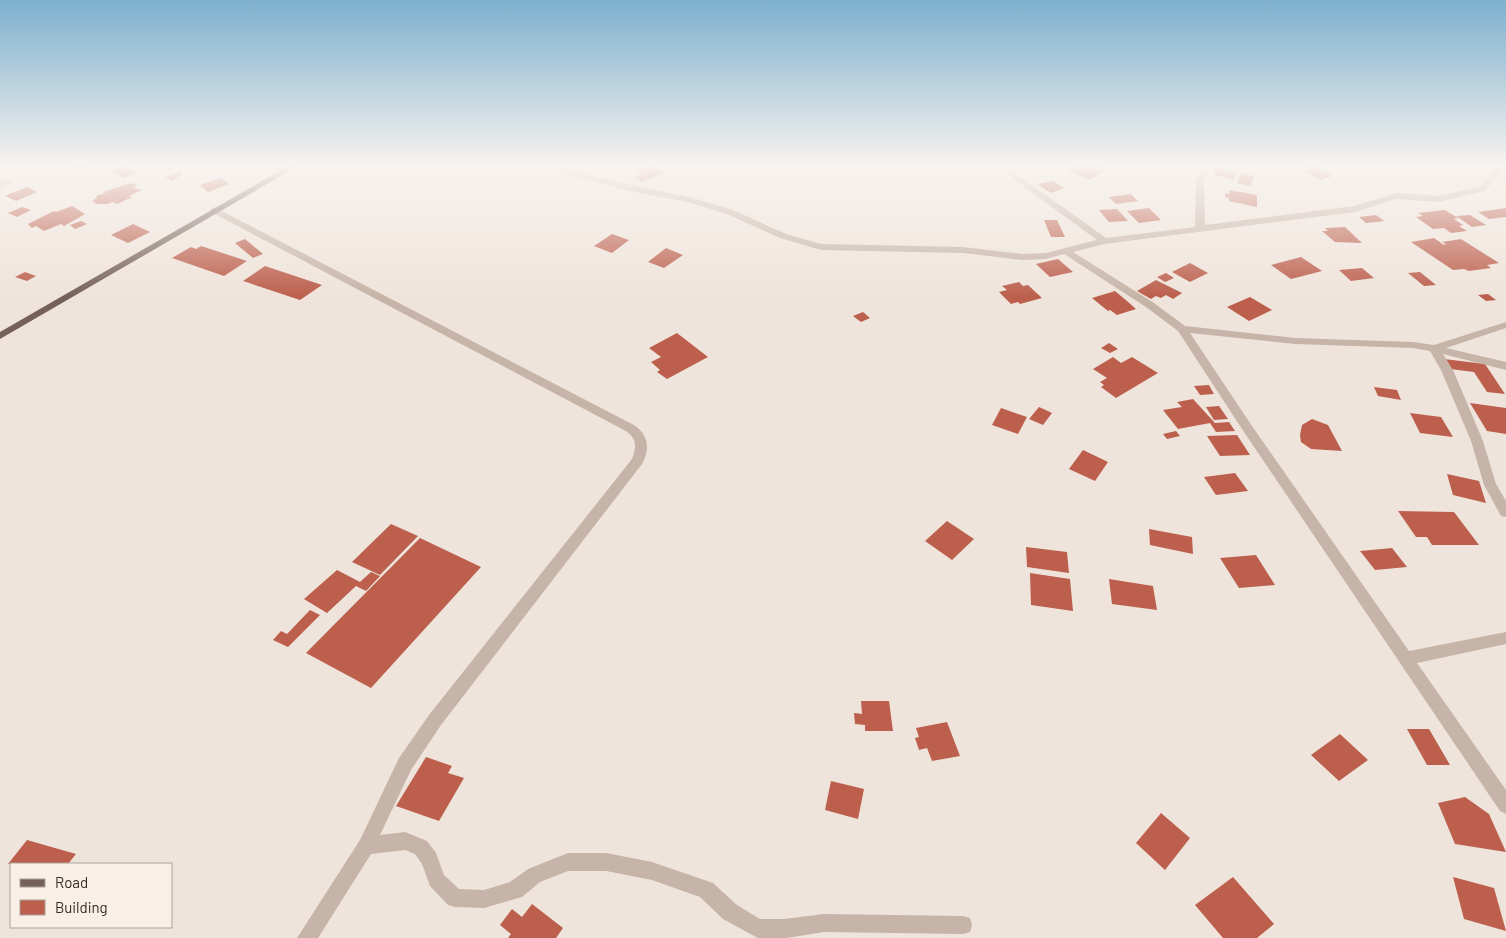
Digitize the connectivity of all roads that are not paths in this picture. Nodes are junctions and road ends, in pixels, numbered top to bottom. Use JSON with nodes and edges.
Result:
{"nodes":[{"id":1,"x":214,"y":210,"type":"joint"},
{"id":2,"x":723,"y":210,"type":"edge"},
{"id":3,"x":1061,"y":210,"type":"edge"},
{"id":4,"x":1200,"y":210,"type":"edge"},
{"id":5,"x":1350,"y":210,"type":"edge"},
{"id":6,"x":1200,"y":228,"type":"junction"},
{"id":7,"x":1104,"y":241,"type":"junction"},
{"id":8,"x":1067,"y":252,"type":"junction"},
{"id":9,"x":1506,"y":325,"type":"edge"},
{"id":10,"x":1182,"y":329,"type":"junction"},
{"id":11,"x":0,"y":336,"type":"edge"},
{"id":12,"x":1434,"y":348,"type":"junction"},
{"id":13,"x":1506,"y":366,"type":"edge"},
{"id":14,"x":1506,"y":512,"type":"edge"},
{"id":15,"x":1506,"y":638,"type":"edge"},
{"id":16,"x":1406,"y":658,"type":"junction"},
{"id":17,"x":1506,"y":805,"type":"edge"},
{"id":18,"x":366,"y":846,"type":"junction"},
{"id":19,"x":963,"y":925,"type":"dead end"},
{"id":20,"x":307,"y":938,"type":"edge"}],
"edges":[{"from":1,"to":11,"type":"main road"},
{"from":1,"to":18,"type":"street"},
{"from":2,"to":8,"type":"street"},
{"from":3,"to":7,"type":"street"},
{"from":4,"to":6,"type":"street"},
{"from":5,"to":6,"type":"street"},
{"from":6,"to":7,"type":"street"},
{"from":7,"to":8,"type":"street"},
{"from":8,"to":10,"type":"street"},
{"from":9,"to":12,"type":"street"},
{"from":10,"to":12,"type":"street"},
{"from":10,"to":16,"type":"street"},
{"from":12,"to":13,"type":"street"},
{"from":12,"to":14,"type":"street"},
{"from":15,"to":16,"type":"street"},
{"from":16,"to":17,"type":"street"},
{"from":18,"to":19,"type":"street"},
{"from":18,"to":20,"type":"street"}]}
